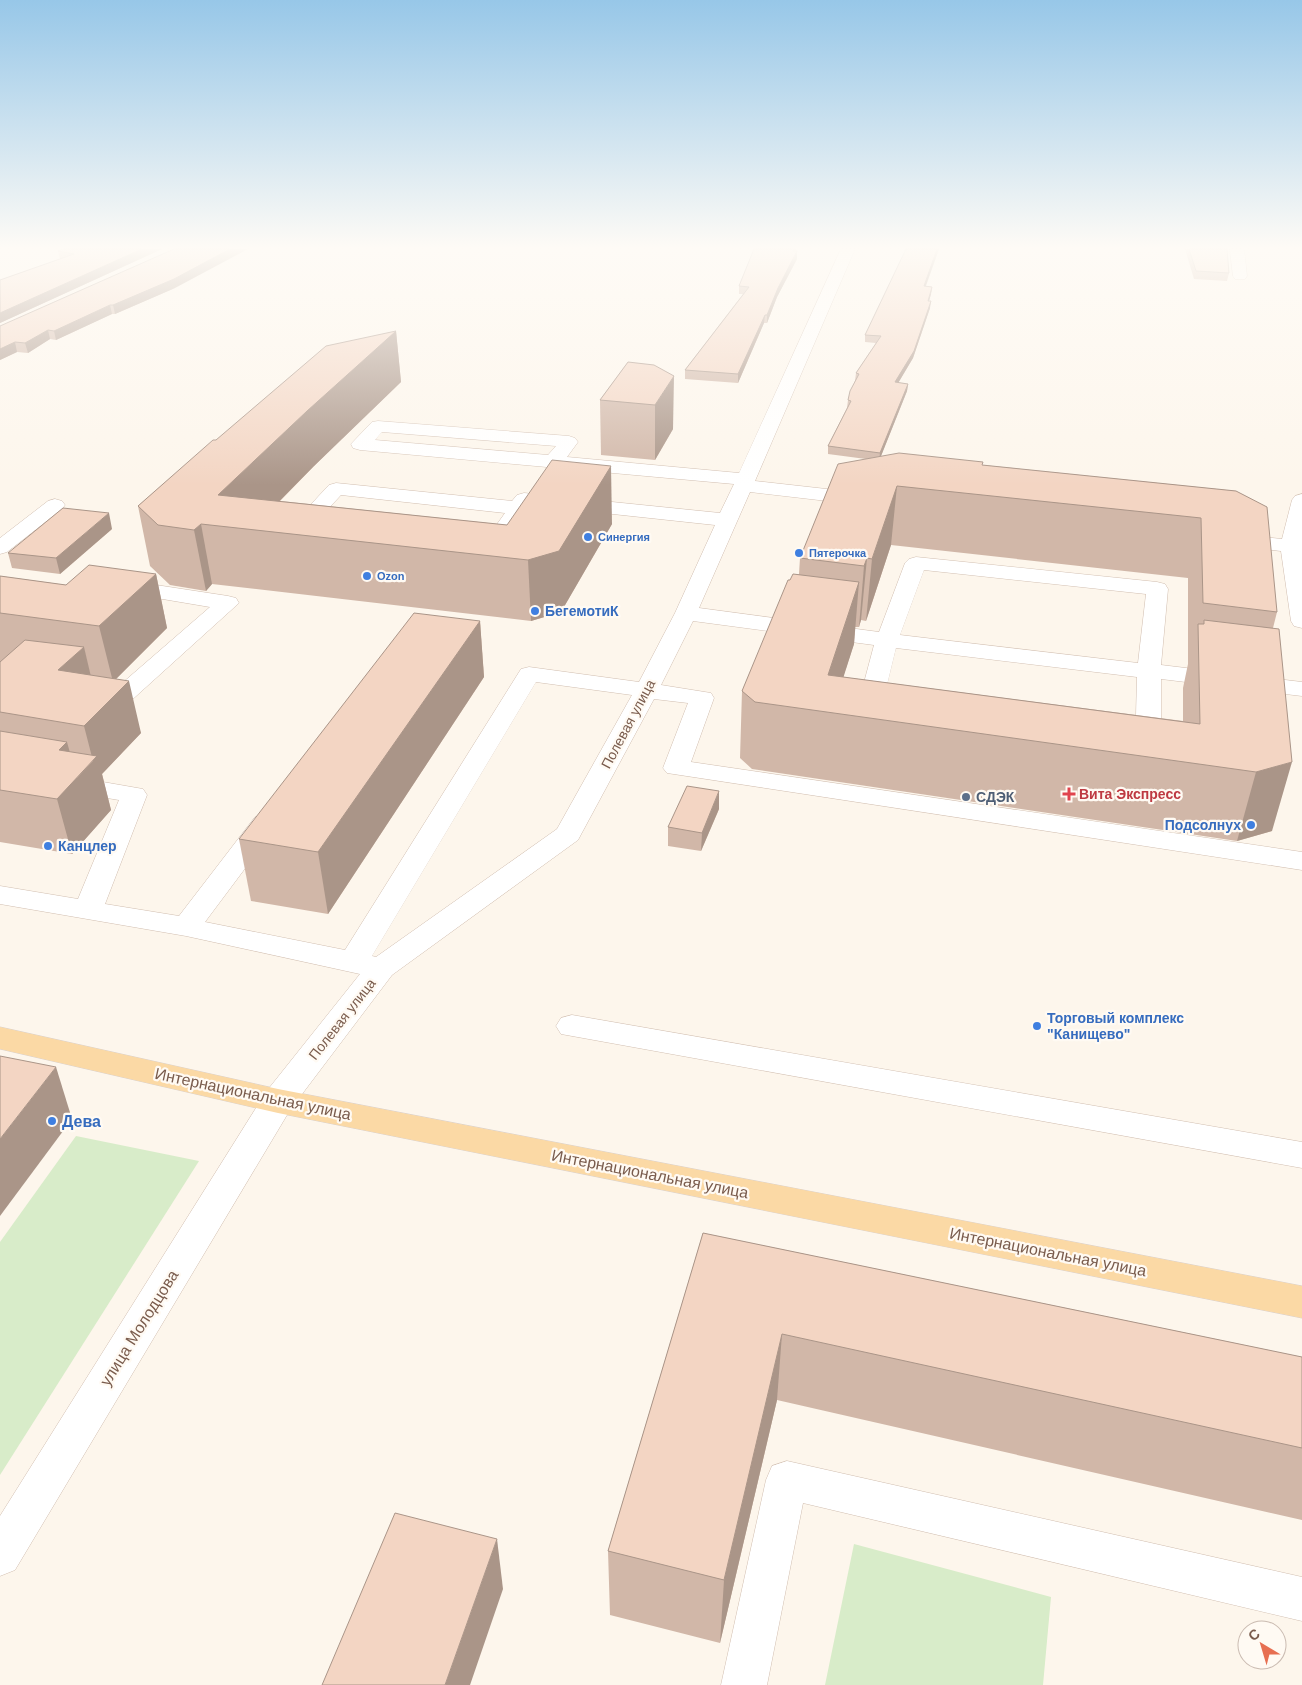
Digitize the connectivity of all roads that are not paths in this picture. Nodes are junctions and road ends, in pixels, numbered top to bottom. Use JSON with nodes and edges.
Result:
{"nodes":[{"id":1,"x":813,"y":328,"type":"edge"},
{"id":2,"x":553,"y":462,"type":"junction"},
{"id":3,"x":744,"y":482,"type":"junction"},
{"id":4,"x":1302,"y":500,"type":"edge"},
{"id":5,"x":880,"y":501,"type":"edge"},
{"id":6,"x":55,"y":505,"type":"dead end"},
{"id":7,"x":518,"y":508,"type":"junction"},
{"id":8,"x":727,"y":520,"type":"junction"},
{"id":9,"x":1212,"y":538,"type":"edge"},
{"id":10,"x":308,"y":543,"type":"edge"},
{"id":11,"x":1290,"y":546,"type":"junction"},
{"id":12,"x":0,"y":548,"type":"edge"},
{"id":13,"x":471,"y":560,"type":"edge"},
{"id":14,"x":99,"y":589,"type":"edge"},
{"id":15,"x":686,"y":613,"type":"junction"},
{"id":16,"x":1302,"y":621,"type":"edge"},
{"id":17,"x":887,"y":640,"type":"junction"},
{"id":18,"x":1149,"y":672,"type":"junction"},
{"id":19,"x":77,"y":687,"type":"edge"},
{"id":20,"x":1302,"y":689,"type":"edge"},
{"id":21,"x":647,"y":690,"type":"junction"},
{"id":22,"x":0,"y":772,"type":"edge"},
{"id":23,"x":282,"y":801,"type":"edge"},
{"id":24,"x":1302,"y":861,"type":"edge"},
{"id":25,"x":0,"y":895,"type":"edge"},
{"id":26,"x":88,"y":910,"type":"junction"},
{"id":27,"x":186,"y":927,"type":"junction"},
{"id":28,"x":367,"y":965,"type":"junction"},
{"id":29,"x":572,"y":1026,"type":"dead end"},
{"id":30,"x":1,"y":1040,"type":"edge"},
{"id":31,"x":278,"y":1101,"type":"junction"},
{"id":32,"x":1302,"y":1155,"type":"edge"},
{"id":33,"x":1302,"y":1302,"type":"edge"},
{"id":34,"x":0,"y":1555,"type":"edge"},
{"id":35,"x":1302,"y":1599,"type":"edge"},
{"id":36,"x":744,"y":1685,"type":"edge"}],
"edges":[{"from":1,"to":3,"type":"street","name":"Полевая улица"},
{"from":2,"to":2,"type":"street"},
{"from":2,"to":3,"type":"street"},
{"from":3,"to":5,"type":"street"},
{"from":3,"to":8,"type":"street","name":"Полевая улица"},
{"from":4,"to":11,"type":"street"},
{"from":6,"to":12,"type":"street"},
{"from":7,"to":8,"type":"street"},
{"from":7,"to":10,"type":"street"},
{"from":7,"to":13,"type":"street"},
{"from":8,"to":15,"type":"street","name":"Полевая улица"},
{"from":9,"to":11,"type":"street"},
{"from":11,"to":16,"type":"street"},
{"from":14,"to":19,"type":"street"},
{"from":15,"to":17,"type":"street"},
{"from":15,"to":21,"type":"street","name":"Полевая улица"},
{"from":17,"to":18,"type":"street"},
{"from":17,"to":18,"type":"street"},
{"from":17,"to":18,"type":"street"},
{"from":18,"to":20,"type":"street"},
{"from":21,"to":24,"type":"street"},
{"from":21,"to":28,"type":"street","name":"Полевая улица"},
{"from":21,"to":28,"type":"street"},
{"from":22,"to":26,"type":"street"},
{"from":23,"to":27,"type":"street"},
{"from":25,"to":26,"type":"street"},
{"from":26,"to":27,"type":"street"},
{"from":27,"to":28,"type":"street"},
{"from":28,"to":31,"type":"street","name":"Полевая улица"},
{"from":29,"to":32,"type":"street"},
{"from":30,"to":31,"type":"main road","name":"Интернациональная улица"},
{"from":31,"to":33,"type":"main road","name":"Интернациональная улица"},
{"from":31,"to":34,"type":"street","name":"улица Молодцова"},
{"from":35,"to":36,"type":"street"}]}
